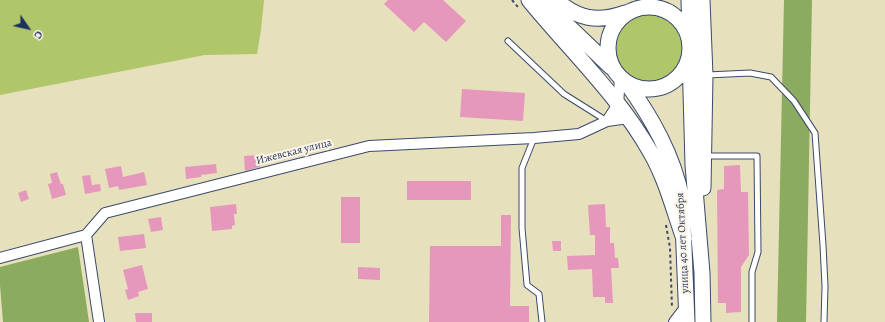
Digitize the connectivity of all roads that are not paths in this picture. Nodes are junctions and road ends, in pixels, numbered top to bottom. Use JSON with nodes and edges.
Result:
{"nodes":[{"id":1,"x":529,"y":0,"type":"edge"},
{"id":2,"x":541,"y":0,"type":"edge"},
{"id":3,"x":556,"y":0,"type":"edge"},
{"id":4,"x":653,"y":0,"type":"edge"},
{"id":5,"x":689,"y":0,"type":"edge"},
{"id":6,"x":702,"y":0,"type":"edge"},
{"id":7,"x":633,"y":10,"type":"junction"},
{"id":8,"x":508,"y":40,"type":"dead end"},
{"id":9,"x":690,"y":48,"type":"junction"},
{"id":10,"x":705,"y":75,"type":"junction"},
{"id":11,"x":620,"y":77,"type":"junction"},
{"id":12,"x":618,"y":104,"type":"junction"},
{"id":13,"x":629,"y":118,"type":"junction"},
{"id":14,"x":607,"y":121,"type":"junction"},
{"id":15,"x":534,"y":138,"type":"junction"},
{"id":16,"x":704,"y":156,"type":"junction"},
{"id":17,"x":86,"y":234,"type":"junction"},
{"id":18,"x":699,"y":237,"type":"junction"},
{"id":19,"x":684,"y":239,"type":"junction"},
{"id":20,"x":0,"y":258,"type":"edge"},
{"id":21,"x":687,"y":305,"type":"junction"},
{"id":22,"x":672,"y":318,"type":"edge"},
{"id":23,"x":99,"y":322,"type":"edge"},
{"id":24,"x":542,"y":322,"type":"edge"},
{"id":25,"x":687,"y":322,"type":"edge"},
{"id":26,"x":703,"y":322,"type":"edge"},
{"id":27,"x":752,"y":322,"type":"edge"},
{"id":28,"x":824,"y":322,"type":"edge"}],
"edges":[{"from":1,"to":12,"type":"main road"},
{"from":2,"to":11,"type":"main road"},
{"from":3,"to":7,"type":"main road","name":"улица 40 лет Октября"},
{"from":4,"to":7,"type":"main road","name":"улица 40 лет Октября"},
{"from":5,"to":9,"type":"main road","name":"улица 40 лет Октября"},
{"from":6,"to":10,"type":"main road","name":"улица 40 лет Октября"},
{"from":7,"to":9,"type":"main road","name":"улица 40 лет Октября"},
{"from":7,"to":11,"type":"main road","name":"улица 40 лет Октября"},
{"from":8,"to":14,"type":"lane"},
{"from":9,"to":11,"type":"main road","name":"улица 40 лет Октября"},
{"from":9,"to":18,"type":"main road","name":"улица 40 лет Октября"},
{"from":10,"to":16,"type":"main road","name":"улица 40 лет Октября"},
{"from":10,"to":28,"type":"lane"},
{"from":11,"to":12,"type":"street"},
{"from":11,"to":19,"type":"main road","name":"улица 40 лет Октября"},
{"from":12,"to":13,"type":"main road"},
{"from":12,"to":14,"type":"street"},
{"from":13,"to":14,"type":"street","name":"Ижевская улица"},
{"from":13,"to":19,"type":"main road"},
{"from":14,"to":15,"type":"street","name":"Ижевская улица"},
{"from":15,"to":17,"type":"street","name":"Ижевская улица"},
{"from":15,"to":24,"type":"lane"},
{"from":16,"to":18,"type":"main road","name":"улица 40 лет Октября"},
{"from":16,"to":27,"type":"lane"},
{"from":17,"to":20,"type":"street"},
{"from":17,"to":23,"type":"street"},
{"from":18,"to":26,"type":"main road","name":"улица 40 лет Октября"},
{"from":19,"to":21,"type":"main road","name":"улица 40 лет Октября"},
{"from":21,"to":22,"type":"street"},
{"from":21,"to":25,"type":"main road","name":"улица 40 лет Октября"}]}
